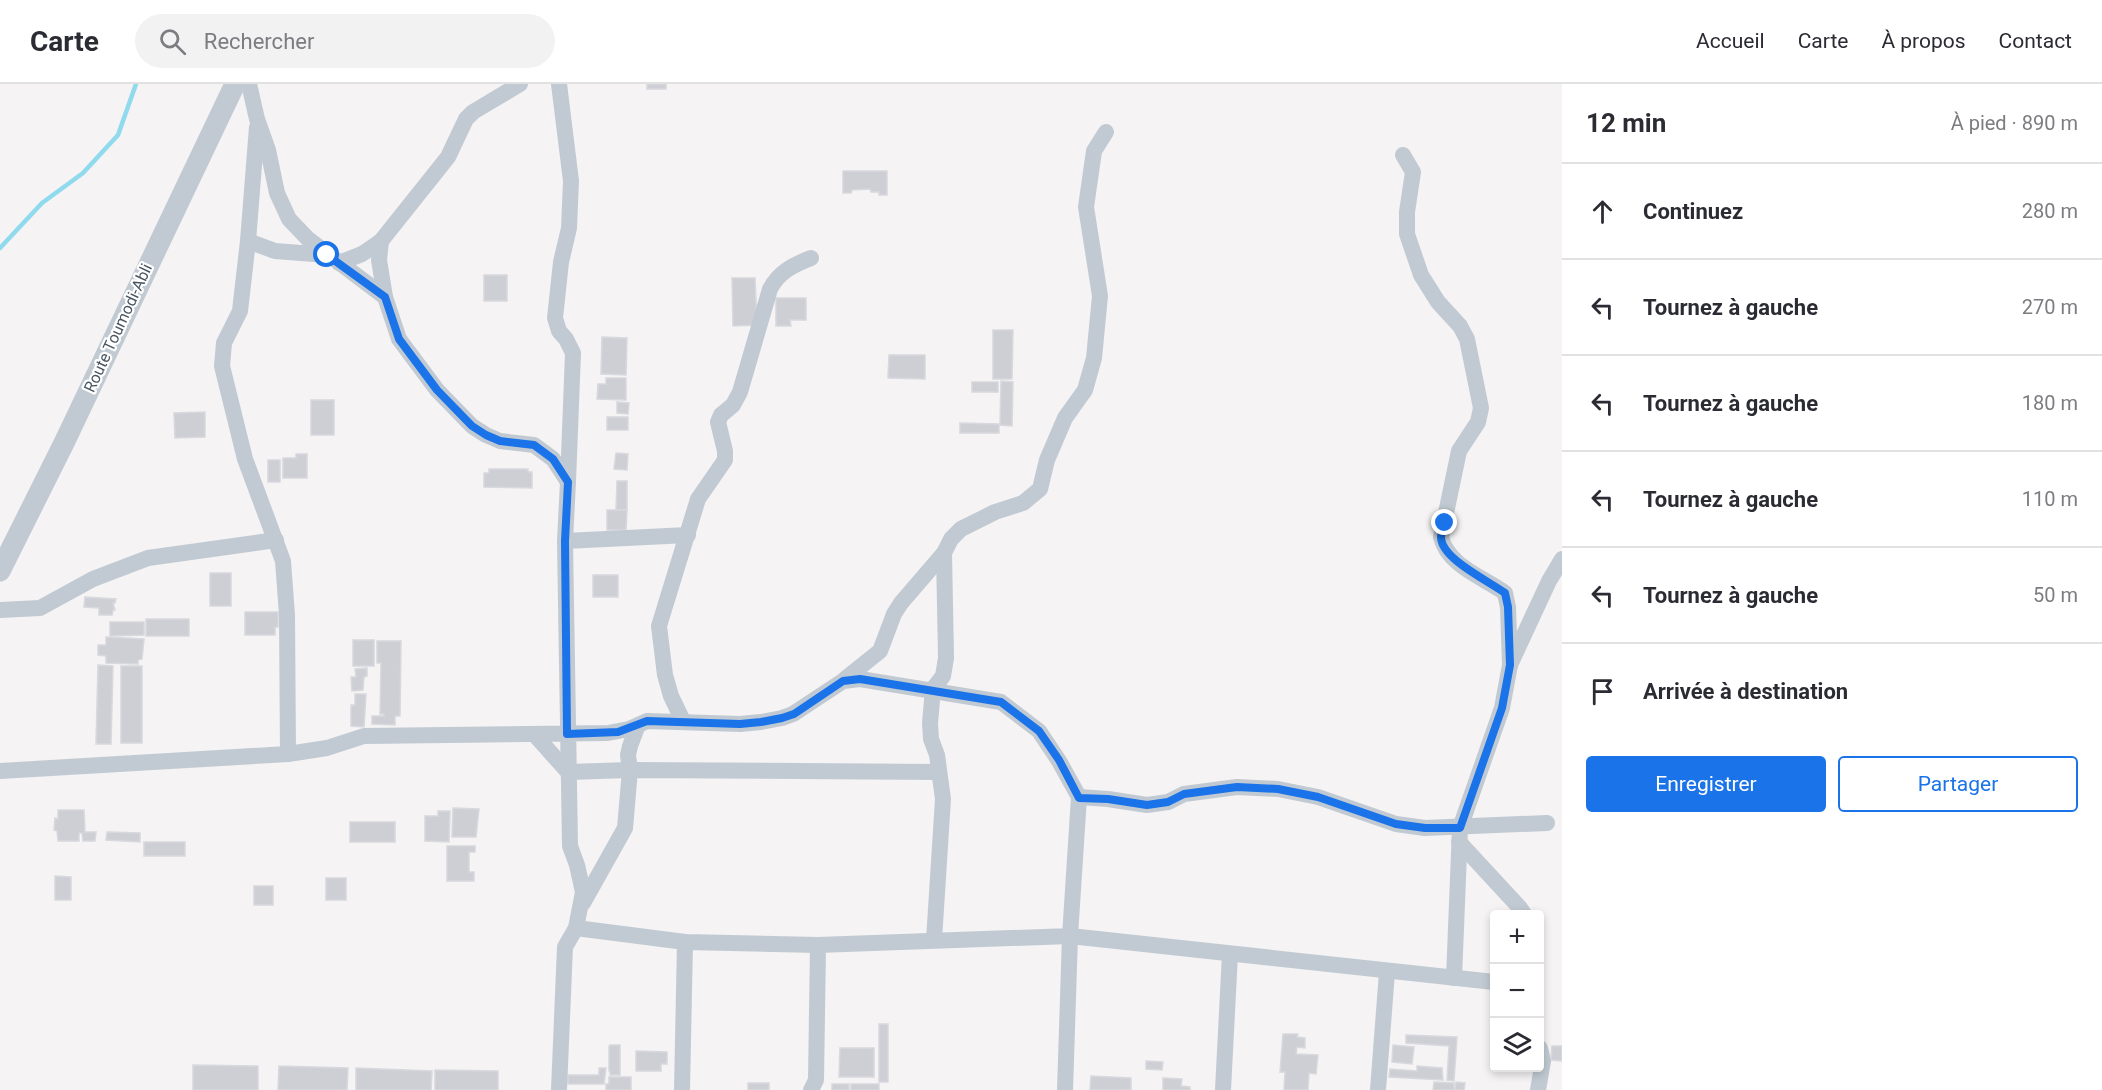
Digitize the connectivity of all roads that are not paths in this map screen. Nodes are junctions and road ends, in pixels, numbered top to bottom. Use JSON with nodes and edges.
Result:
{"nodes":[{"id":1,"x":235,"y":84,"type":"edge"},
{"id":2,"x":249,"y":84,"type":"edge"},
{"id":3,"x":519,"y":84,"type":"edge"},
{"id":4,"x":559,"y":84,"type":"edge"},
{"id":5,"x":257,"y":119,"type":"junction"},
{"id":6,"x":1106,"y":132,"type":"dead end"},
{"id":7,"x":1403,"y":155,"type":"dead end"},
{"id":8,"x":248,"y":241,"type":"junction"},
{"id":9,"x":381,"y":241,"type":"junction"},
{"id":10,"x":811,"y":258,"type":"dead end"},
{"id":11,"x":333,"y":259,"type":"junction"},
{"id":12,"x":385,"y":297,"type":"junction"},
{"id":13,"x":568,"y":482,"type":"junction"},
{"id":14,"x":688,"y":535,"type":"junction"},
{"id":15,"x":276,"y":540,"type":"junction"},
{"id":16,"x":565,"y":541,"type":"junction"},
{"id":17,"x":944,"y":553,"type":"junction"},
{"id":18,"x":1562,"y":559,"type":"edge"},
{"id":19,"x":0,"y":571,"type":"edge"},
{"id":20,"x":0,"y":610,"type":"edge"},
{"id":21,"x":1510,"y":665,"type":"junction"},
{"id":22,"x":843,"y":681,"type":"junction"},
{"id":23,"x":933,"y":689,"type":"junction"},
{"id":24,"x":683,"y":721,"type":"junction"},
{"id":25,"x":638,"y":725,"type":"junction"},
{"id":26,"x":534,"y":734,"type":"junction"},
{"id":27,"x":567,"y":734,"type":"junction"},
{"id":28,"x":288,"y":754,"type":"junction"},
{"id":29,"x":630,"y":770,"type":"junction"},
{"id":30,"x":0,"y":771,"type":"edge"},
{"id":31,"x":568,"y":772,"type":"junction"},
{"id":32,"x":939,"y":772,"type":"junction"},
{"id":33,"x":1079,"y":798,"type":"junction"},
{"id":34,"x":1547,"y":823,"type":"dead end"},
{"id":35,"x":1460,"y":835,"type":"junction"},
{"id":36,"x":582,"y":905,"type":"junction"},
{"id":37,"x":1521,"y":910,"type":"edge"},
{"id":38,"x":576,"y":928,"type":"junction"},
{"id":39,"x":1070,"y":936,"type":"junction"},
{"id":40,"x":934,"y":940,"type":"junction"},
{"id":41,"x":685,"y":942,"type":"junction"},
{"id":42,"x":818,"y":945,"type":"junction"},
{"id":43,"x":1230,"y":954,"type":"junction"},
{"id":44,"x":1387,"y":972,"type":"junction"},
{"id":45,"x":1454,"y":978,"type":"junction"},
{"id":46,"x":1490,"y":982,"type":"edge"},
{"id":47,"x":1541,"y":1072,"type":"edge"},
{"id":48,"x":559,"y":1090,"type":"edge"},
{"id":49,"x":682,"y":1090,"type":"edge"},
{"id":50,"x":811,"y":1090,"type":"edge"},
{"id":51,"x":1065,"y":1090,"type":"edge"},
{"id":52,"x":1223,"y":1090,"type":"edge"},
{"id":53,"x":1378,"y":1090,"type":"edge"},
{"id":54,"x":1538,"y":1090,"type":"edge"}],
"edges":[{"from":1,"to":19,"type":"street","name":"Route Toumodi-Abli"},
{"from":2,"to":5,"type":"street"},
{"from":3,"to":9,"type":"street"},
{"from":4,"to":13,"type":"street"},
{"from":5,"to":8,"type":"street"},
{"from":5,"to":11,"type":"street"},
{"from":6,"to":17,"type":"street"},
{"from":7,"to":21,"type":"street"},
{"from":8,"to":11,"type":"street"},
{"from":8,"to":15,"type":"street"},
{"from":9,"to":11,"type":"street"},
{"from":9,"to":12,"type":"street"},
{"from":10,"to":14,"type":"street"},
{"from":11,"to":12,"type":"street"},
{"from":12,"to":13,"type":"street"},
{"from":13,"to":16,"type":"street"},
{"from":14,"to":16,"type":"street"},
{"from":14,"to":24,"type":"street"},
{"from":15,"to":20,"type":"street"},
{"from":15,"to":28,"type":"street"},
{"from":16,"to":27,"type":"street"},
{"from":17,"to":22,"type":"street"},
{"from":17,"to":23,"type":"street"},
{"from":18,"to":21,"type":"street"},
{"from":21,"to":35,"type":"street"},
{"from":22,"to":23,"type":"street"},
{"from":22,"to":24,"type":"street"},
{"from":23,"to":32,"type":"street"},
{"from":23,"to":33,"type":"street"},
{"from":24,"to":25,"type":"street"},
{"from":25,"to":27,"type":"street"},
{"from":25,"to":29,"type":"street"},
{"from":26,"to":27,"type":"street"},
{"from":26,"to":28,"type":"street"},
{"from":26,"to":31,"type":"street"},
{"from":27,"to":31,"type":"street"},
{"from":28,"to":30,"type":"street"},
{"from":29,"to":31,"type":"street"},
{"from":29,"to":32,"type":"street"},
{"from":29,"to":36,"type":"street"},
{"from":31,"to":36,"type":"street"},
{"from":32,"to":40,"type":"street"},
{"from":33,"to":35,"type":"street"},
{"from":33,"to":39,"type":"street"},
{"from":34,"to":35,"type":"street"},
{"from":35,"to":37,"type":"street"},
{"from":35,"to":45,"type":"street"},
{"from":36,"to":38,"type":"street"},
{"from":38,"to":41,"type":"street"},
{"from":38,"to":48,"type":"street"},
{"from":39,"to":40,"type":"street"},
{"from":39,"to":43,"type":"street"},
{"from":39,"to":51,"type":"street"},
{"from":40,"to":42,"type":"street"},
{"from":41,"to":42,"type":"street"},
{"from":41,"to":49,"type":"street"},
{"from":42,"to":50,"type":"street"},
{"from":43,"to":44,"type":"street"},
{"from":43,"to":52,"type":"street"},
{"from":44,"to":45,"type":"street"},
{"from":44,"to":53,"type":"street"},
{"from":45,"to":46,"type":"street"},
{"from":47,"to":54,"type":"street"}]}
